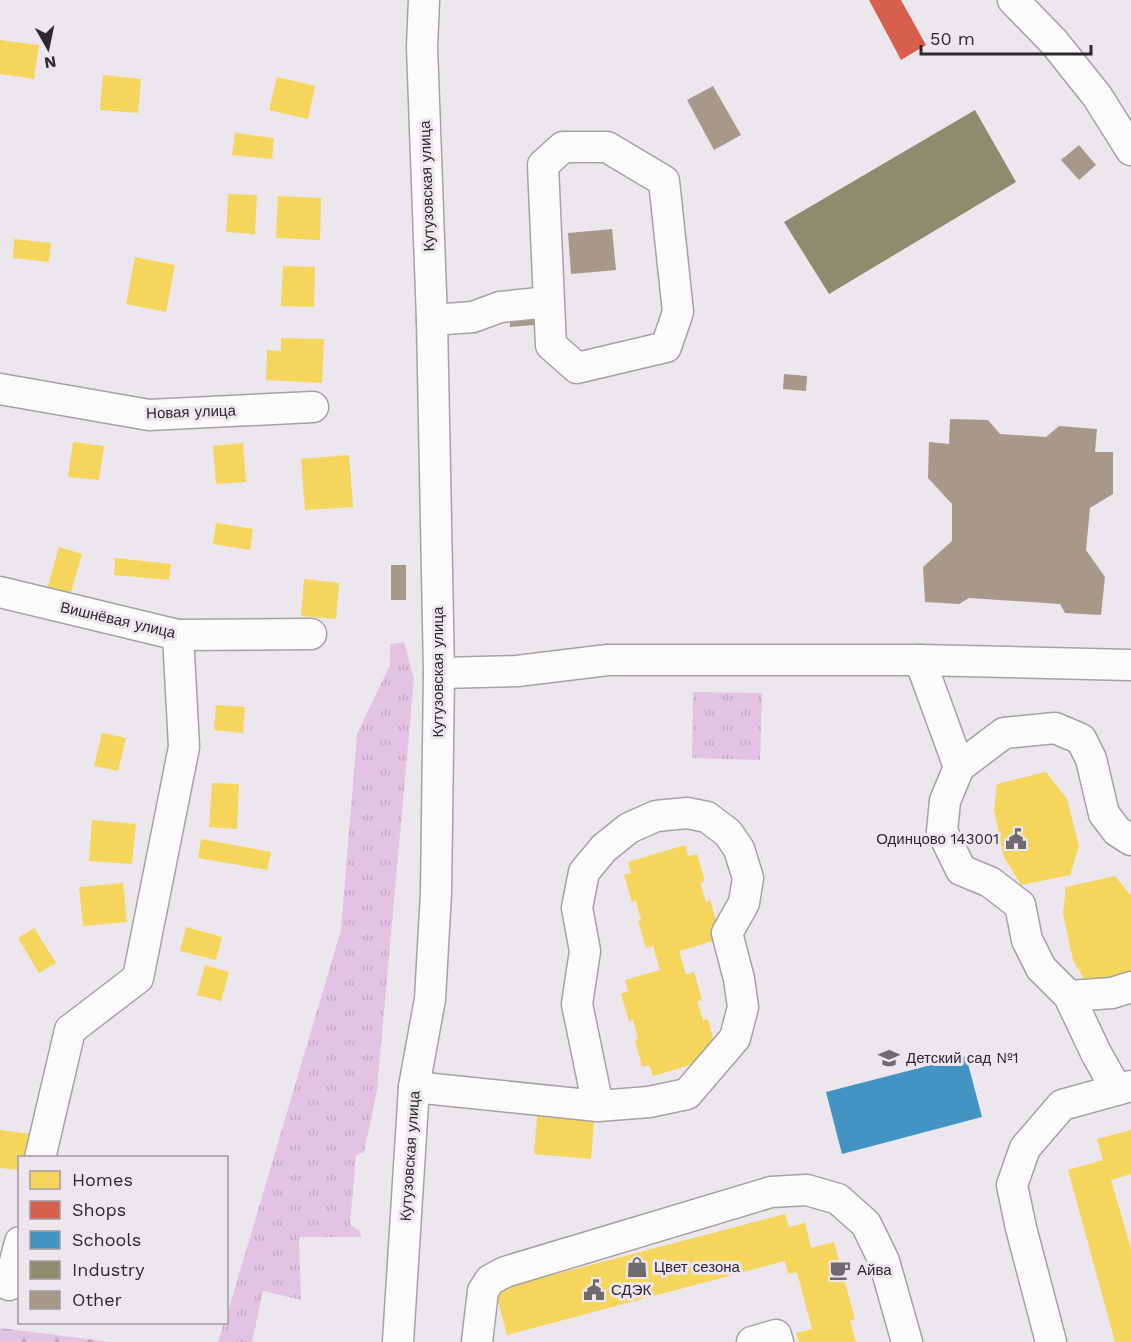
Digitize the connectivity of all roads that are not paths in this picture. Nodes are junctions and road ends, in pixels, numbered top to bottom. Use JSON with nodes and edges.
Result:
{"nodes":[{"id":1,"x":424,"y":0,"type":"edge"},
{"id":2,"x":1013,"y":0,"type":"edge"},
{"id":3,"x":1131,"y":150,"type":"edge"},
{"id":4,"x":549,"y":302,"type":"junction"},
{"id":5,"x":432,"y":320,"type":"junction"},
{"id":6,"x":0,"y":390,"type":"edge"},
{"id":7,"x":313,"y":407,"type":"dead end"},
{"id":8,"x":0,"y":592,"type":"edge"},
{"id":9,"x":310,"y":634,"type":"dead end"},
{"id":10,"x":178,"y":635,"type":"junction"},
{"id":11,"x":920,"y":660,"type":"junction"},
{"id":12,"x":1131,"y":665,"type":"edge"},
{"id":13,"x":439,"y":673,"type":"junction"},
{"id":14,"x":959,"y":767,"type":"junction"},
{"id":15,"x":1131,"y":840,"type":"edge"},
{"id":16,"x":1131,"y":987,"type":"edge"},
{"id":17,"x":1069,"y":996,"type":"junction"},
{"id":18,"x":414,"y":1087,"type":"junction"},
{"id":19,"x":1124,"y":1088,"type":"edge"},
{"id":20,"x":598,"y":1106,"type":"junction"},
{"id":21,"x":40,"y":1156,"type":"edge"},
{"id":22,"x":18,"y":1251,"type":"edge"},
{"id":23,"x":10,"y":1285,"type":"edge"},
{"id":24,"x":398,"y":1342,"type":"edge"},
{"id":25,"x":477,"y":1342,"type":"edge"},
{"id":26,"x":752,"y":1342,"type":"edge"},
{"id":27,"x":778,"y":1342,"type":"edge"},
{"id":28,"x":907,"y":1342,"type":"edge"},
{"id":29,"x":1051,"y":1342,"type":"edge"}],
"edges":[{"from":1,"to":5,"type":"street","name":"Кутузовская улица"},
{"from":2,"to":3,"type":"street"},
{"from":4,"to":4,"type":"street"},
{"from":4,"to":5,"type":"street"},
{"from":5,"to":13,"type":"street","name":"Кутузовская улица"},
{"from":6,"to":7,"type":"street","name":"Новая улица"},
{"from":8,"to":10,"type":"street","name":"Вишнёвая улица"},
{"from":9,"to":10,"type":"street","name":"Вишнёвая улица"},
{"from":10,"to":21,"type":"street"},
{"from":11,"to":12,"type":"street"},
{"from":11,"to":13,"type":"street"},
{"from":11,"to":14,"type":"street"},
{"from":13,"to":18,"type":"street","name":"Кутузовская улица"},
{"from":14,"to":15,"type":"street"},
{"from":14,"to":17,"type":"street"},
{"from":16,"to":17,"type":"street"},
{"from":17,"to":19,"type":"street"},
{"from":18,"to":20,"type":"street"},
{"from":18,"to":24,"type":"street","name":"Кутузовская улица"},
{"from":19,"to":29,"type":"street"},
{"from":20,"to":20,"type":"street"},
{"from":22,"to":23,"type":"street"},
{"from":25,"to":28,"type":"street"},
{"from":26,"to":27,"type":"street"}]}
